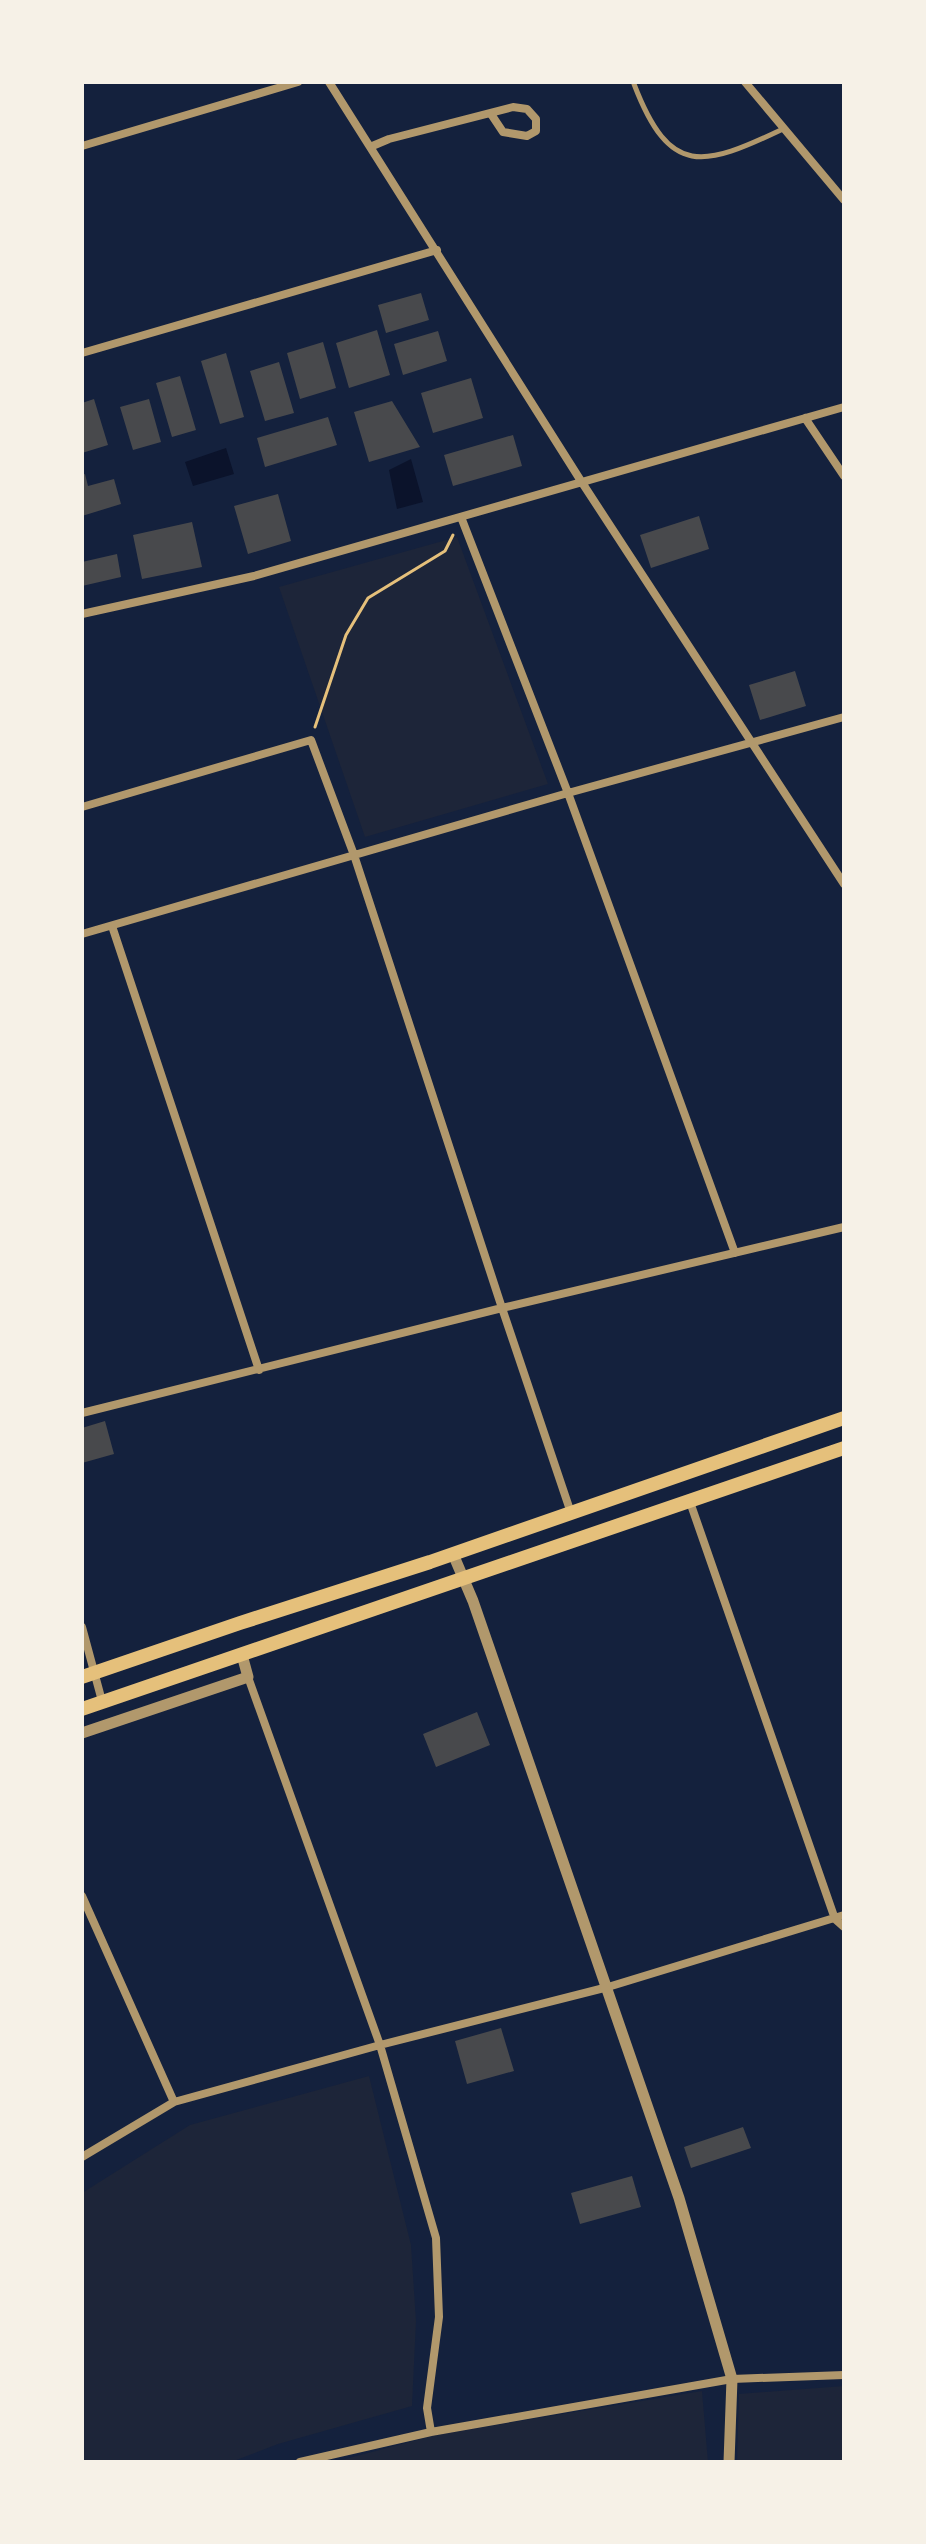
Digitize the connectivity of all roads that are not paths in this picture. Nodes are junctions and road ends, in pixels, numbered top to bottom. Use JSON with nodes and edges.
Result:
{"nodes":[{"id":1,"x":298,"y":82,"type":"edge"},
{"id":2,"x":329,"y":82,"type":"edge"},
{"id":3,"x":745,"y":82,"type":"edge"},
{"id":4,"x":634,"y":84,"type":"dead end"},
{"id":5,"x":491,"y":114,"type":"junction"},
{"id":6,"x":784,"y":128,"type":"junction"},
{"id":7,"x":82,"y":146,"type":"edge"},
{"id":8,"x":370,"y":147,"type":"junction"},
{"id":9,"x":844,"y":200,"type":"edge"},
{"id":10,"x":437,"y":250,"type":"junction"},
{"id":11,"x":82,"y":353,"type":"edge"},
{"id":12,"x":844,"y":407,"type":"edge"},
{"id":13,"x":805,"y":418,"type":"junction"},
{"id":14,"x":844,"y":476,"type":"edge"},
{"id":15,"x":581,"y":481,"type":"junction"},
{"id":16,"x":461,"y":517,"type":"junction"},
{"id":17,"x":82,"y":614,"type":"edge"},
{"id":18,"x":844,"y":717,"type":"edge"},
{"id":19,"x":753,"y":743,"type":"junction"},
{"id":20,"x":568,"y":793,"type":"junction"},
{"id":21,"x":82,"y":807,"type":"edge"},
{"id":22,"x":354,"y":855,"type":"junction"},
{"id":23,"x":844,"y":884,"type":"edge"},
{"id":24,"x":112,"y":926,"type":"junction"},
{"id":25,"x":82,"y":934,"type":"edge"},
{"id":26,"x":844,"y":1227,"type":"edge"},
{"id":27,"x":735,"y":1253,"type":"junction"},
{"id":28,"x":502,"y":1308,"type":"junction"},
{"id":29,"x":259,"y":1370,"type":"junction"},
{"id":30,"x":82,"y":1413,"type":"edge"},
{"id":31,"x":844,"y":1418,"type":"edge"},
{"id":32,"x":844,"y":1448,"type":"edge"},
{"id":33,"x":690,"y":1502,"type":"junction"},
{"id":34,"x":571,"y":1513,"type":"junction"},
{"id":35,"x":453,"y":1554,"type":"junction"},
{"id":36,"x":463,"y":1580,"type":"junction"},
{"id":37,"x":82,"y":1627,"type":"edge"},
{"id":38,"x":242,"y":1655,"type":"junction"},
{"id":39,"x":88,"y":1674,"type":"edge"},
{"id":40,"x":248,"y":1677,"type":"junction"},
{"id":41,"x":102,"y":1701,"type":"junction"},
{"id":42,"x":82,"y":1709,"type":"edge"},
{"id":43,"x":82,"y":1733,"type":"edge"},
{"id":44,"x":82,"y":1896,"type":"edge"},
{"id":45,"x":840,"y":1917,"type":"edge"},
{"id":46,"x":844,"y":1927,"type":"edge"},
{"id":47,"x":608,"y":1987,"type":"junction"},
{"id":48,"x":380,"y":2045,"type":"junction"},
{"id":49,"x":174,"y":2102,"type":"junction"},
{"id":50,"x":82,"y":2157,"type":"edge"},
{"id":51,"x":844,"y":2375,"type":"edge"},
{"id":52,"x":732,"y":2379,"type":"junction"},
{"id":53,"x":431,"y":2432,"type":"junction"},
{"id":54,"x":300,"y":2462,"type":"edge"},
{"id":55,"x":729,"y":2462,"type":"edge"}],
"edges":[{"from":1,"to":7,"type":"street"},
{"from":2,"to":8,"type":"street"},
{"from":3,"to":6,"type":"street"},
{"from":4,"to":6,"type":"lane"},
{"from":5,"to":5,"type":"street"},
{"from":5,"to":8,"type":"street"},
{"from":6,"to":9,"type":"street"},
{"from":8,"to":10,"type":"street"},
{"from":10,"to":11,"type":"street"},
{"from":10,"to":15,"type":"street"},
{"from":12,"to":13,"type":"street"},
{"from":13,"to":14,"type":"street"},
{"from":13,"to":15,"type":"street"},
{"from":15,"to":16,"type":"street"},
{"from":15,"to":19,"type":"street"},
{"from":16,"to":17,"type":"street"},
{"from":16,"to":20,"type":"street"},
{"from":18,"to":19,"type":"street"},
{"from":19,"to":20,"type":"street"},
{"from":19,"to":23,"type":"street"},
{"from":20,"to":22,"type":"street"},
{"from":20,"to":27,"type":"street"},
{"from":21,"to":22,"type":"street"},
{"from":22,"to":24,"type":"street"},
{"from":22,"to":28,"type":"street"},
{"from":24,"to":25,"type":"street"},
{"from":24,"to":29,"type":"street"},
{"from":26,"to":27,"type":"street"},
{"from":27,"to":28,"type":"street"},
{"from":28,"to":29,"type":"street"},
{"from":28,"to":34,"type":"street"},
{"from":29,"to":30,"type":"street"},
{"from":31,"to":34,"type":"main road"},
{"from":32,"to":33,"type":"main road"},
{"from":33,"to":36,"type":"main road"},
{"from":33,"to":45,"type":"street"},
{"from":34,"to":35,"type":"main road"},
{"from":35,"to":36,"type":"street"},
{"from":35,"to":39,"type":"main road"},
{"from":36,"to":38,"type":"main road"},
{"from":36,"to":47,"type":"street"},
{"from":37,"to":39,"type":"street"},
{"from":38,"to":40,"type":"street"},
{"from":38,"to":41,"type":"main road"},
{"from":39,"to":41,"type":"street"},
{"from":40,"to":43,"type":"street"},
{"from":40,"to":48,"type":"street"},
{"from":41,"to":42,"type":"main road"},
{"from":44,"to":49,"type":"street"},
{"from":45,"to":46,"type":"street"},
{"from":45,"to":47,"type":"street"},
{"from":47,"to":48,"type":"street"},
{"from":47,"to":52,"type":"street"},
{"from":48,"to":49,"type":"street"},
{"from":48,"to":53,"type":"street"},
{"from":49,"to":50,"type":"street"},
{"from":51,"to":52,"type":"street"},
{"from":52,"to":53,"type":"street"},
{"from":52,"to":55,"type":"street"},
{"from":53,"to":54,"type":"street"}]}
